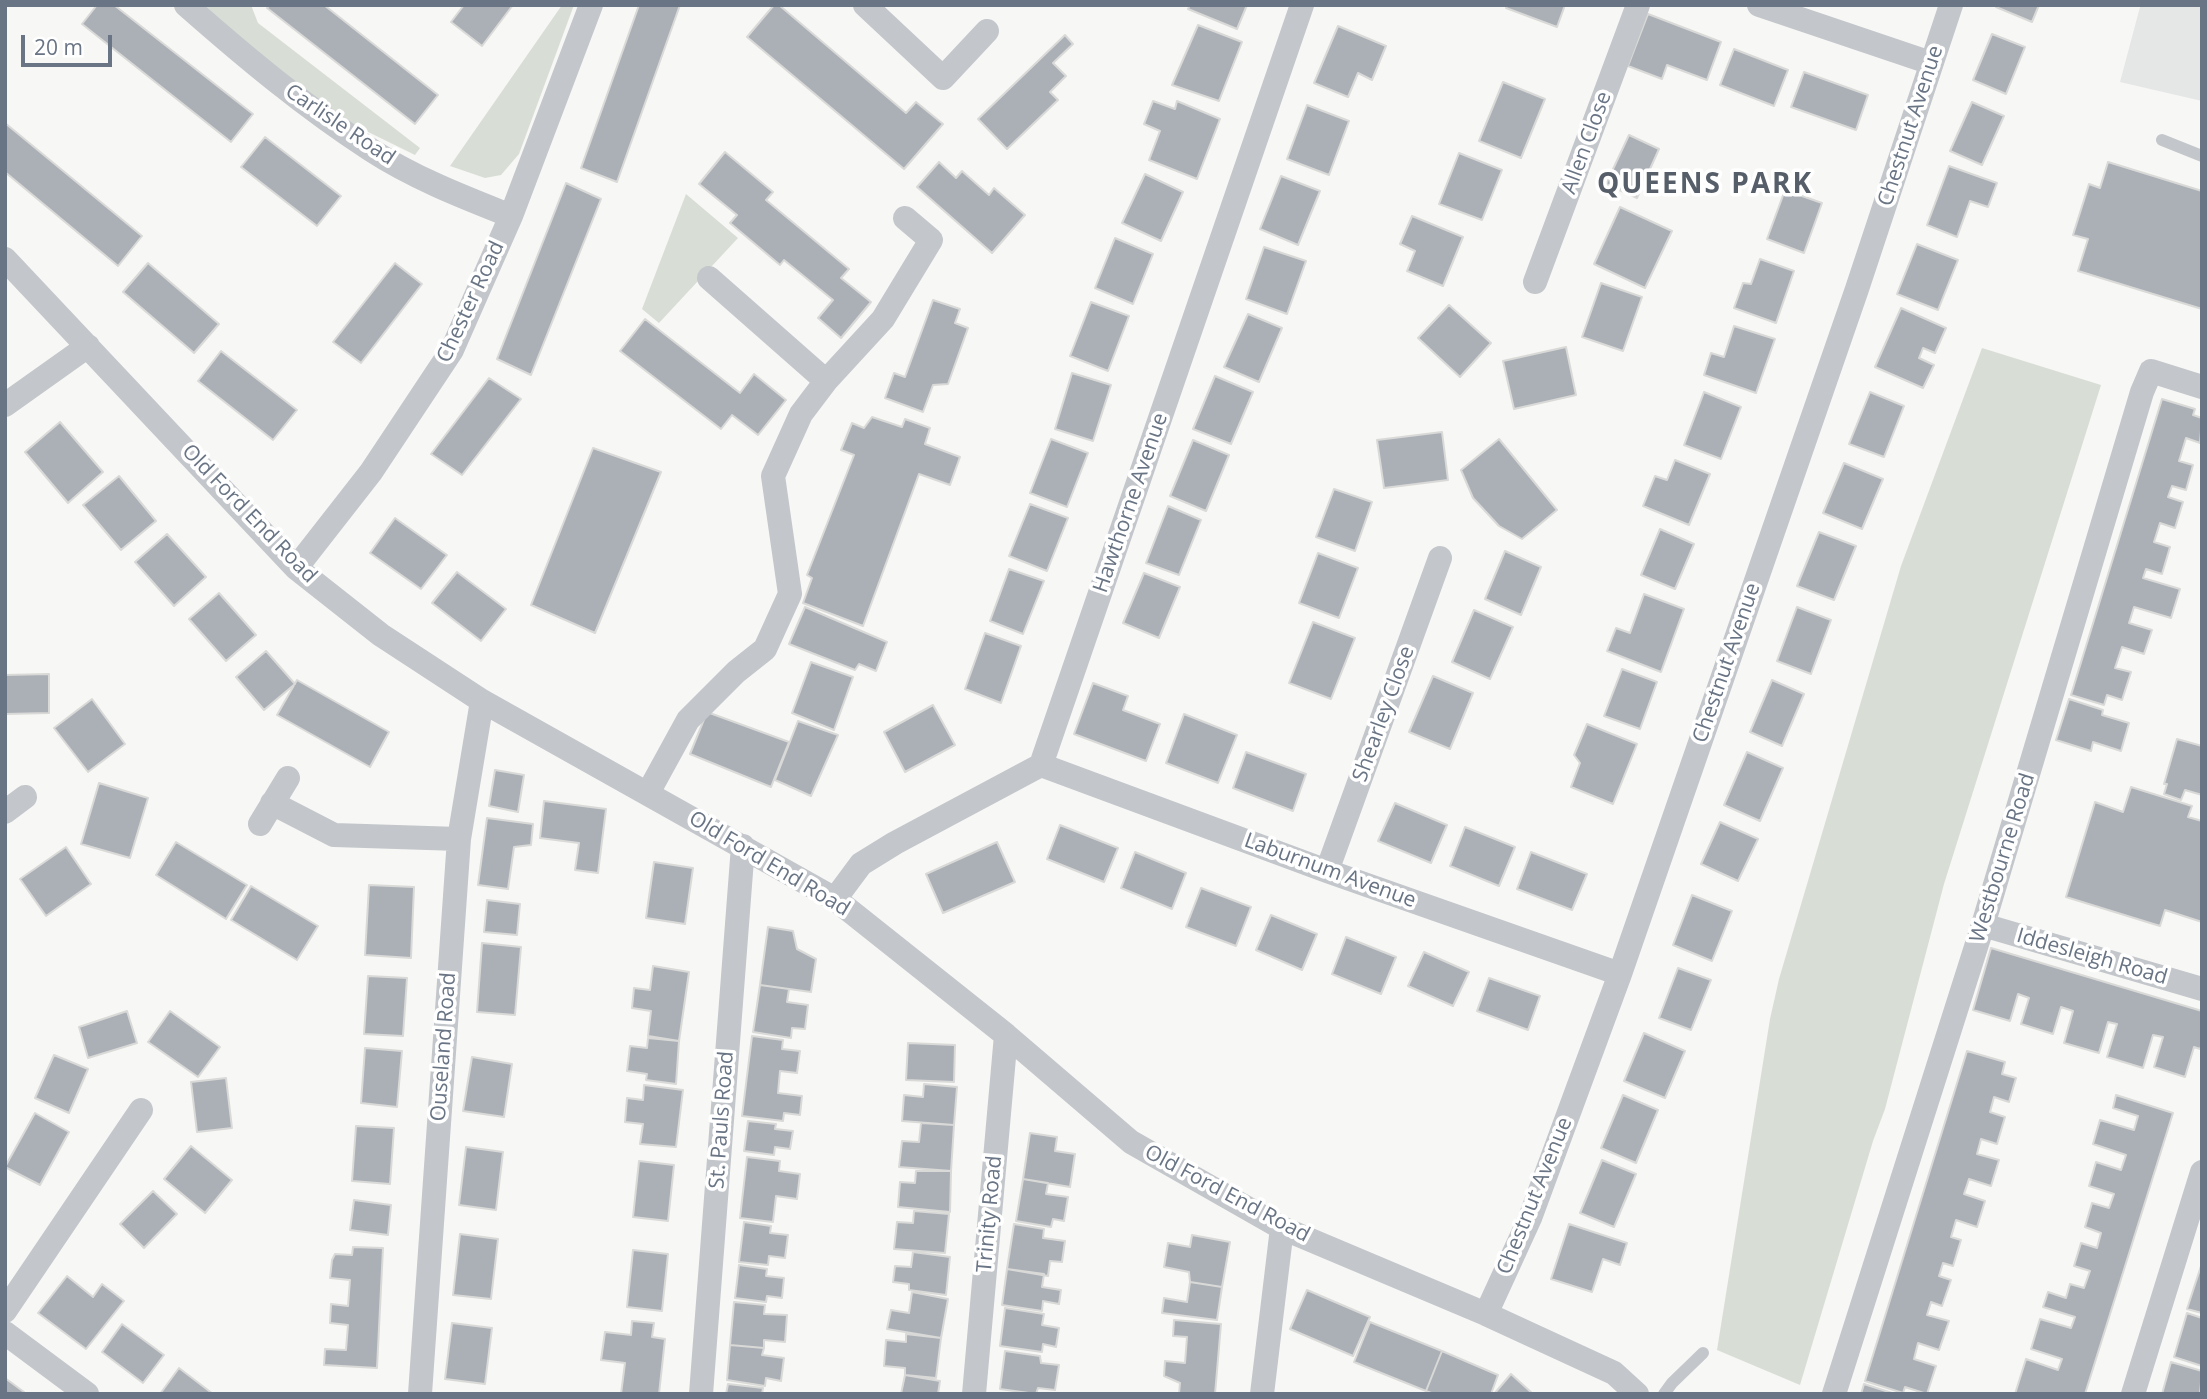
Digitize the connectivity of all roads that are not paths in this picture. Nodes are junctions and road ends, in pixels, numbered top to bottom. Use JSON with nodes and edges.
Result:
{"nodes":[{"id":1,"x":186,"y":5,"type":"edge"},
{"id":2,"x":591,"y":5,"type":"edge"},
{"id":3,"x":865,"y":5,"type":"edge"},
{"id":4,"x":1302,"y":5,"type":"edge"},
{"id":5,"x":1638,"y":5,"type":"edge"},
{"id":6,"x":1759,"y":5,"type":"edge"},
{"id":7,"x":1951,"y":5,"type":"edge"},
{"id":8,"x":987,"y":31,"type":"dead end"},
{"id":9,"x":1931,"y":63,"type":"junction"},
{"id":10,"x":2162,"y":140,"type":"dead end"},
{"id":11,"x":2202,"y":156,"type":"edge"},
{"id":12,"x":511,"y":216,"type":"junction"},
{"id":13,"x":905,"y":218,"type":"dead end"},
{"id":14,"x":5,"y":259,"type":"edge"},
{"id":15,"x":709,"y":278,"type":"dead end"},
{"id":16,"x":1535,"y":282,"type":"dead end"},
{"id":17,"x":88,"y":346,"type":"junction"},
{"id":18,"x":826,"y":381,"type":"junction"},
{"id":19,"x":2202,"y":387,"type":"edge"},
{"id":20,"x":5,"y":405,"type":"edge"},
{"id":21,"x":1440,"y":558,"type":"dead end"},
{"id":22,"x":296,"y":568,"type":"junction"},
{"id":23,"x":482,"y":701,"type":"junction"},
{"id":24,"x":1041,"y":765,"type":"junction"},
{"id":25,"x":288,"y":778,"type":"dead end"},
{"id":26,"x":648,"y":793,"type":"junction"},
{"id":27,"x":458,"y":839,"type":"junction"},
{"id":28,"x":743,"y":846,"type":"junction"},
{"id":29,"x":1327,"y":871,"type":"junction"},
{"id":30,"x":835,"y":899,"type":"junction"},
{"id":31,"x":1983,"y":925,"type":"junction"},
{"id":32,"x":1620,"y":974,"type":"junction"},
{"id":33,"x":2202,"y":989,"type":"edge"},
{"id":34,"x":1006,"y":1035,"type":"junction"},
{"id":35,"x":141,"y":1110,"type":"dead end"},
{"id":36,"x":2202,"y":1172,"type":"edge"},
{"id":37,"x":1282,"y":1228,"type":"junction"},
{"id":38,"x":5,"y":1311,"type":"edge"},
{"id":39,"x":1486,"y":1314,"type":"junction"},
{"id":40,"x":5,"y":1332,"type":"edge"},
{"id":41,"x":1703,"y":1353,"type":"dead end"},
{"id":42,"x":87,"y":1394,"type":"edge"},
{"id":43,"x":420,"y":1394,"type":"edge"},
{"id":44,"x":701,"y":1394,"type":"edge"},
{"id":45,"x":974,"y":1394,"type":"edge"},
{"id":46,"x":1262,"y":1394,"type":"edge"},
{"id":47,"x":1637,"y":1394,"type":"edge"},
{"id":48,"x":1664,"y":1394,"type":"edge"},
{"id":49,"x":1834,"y":1394,"type":"edge"},
{"id":50,"x":2133,"y":1394,"type":"edge"}],
"edges":[{"from":1,"to":12,"type":"street","name":"Carlisle Road"},
{"from":2,"to":12,"type":"street","name":"Chester Road"},
{"from":3,"to":8,"type":"street"},
{"from":4,"to":24,"type":"street","name":"Hawthorne Avenue"},
{"from":5,"to":16,"type":"street","name":"Allen Close"},
{"from":6,"to":9,"type":"street"},
{"from":7,"to":9,"type":"street","name":"Chestnut Avenue"},
{"from":9,"to":32,"type":"street","name":"Chestnut Avenue"},
{"from":10,"to":11,"type":"lane"},
{"from":12,"to":22,"type":"street","name":"Chester Road"},
{"from":13,"to":18,"type":"street"},
{"from":14,"to":17,"type":"street","name":"Old Ford End Road"},
{"from":15,"to":18,"type":"street"},
{"from":17,"to":20,"type":"street"},
{"from":17,"to":22,"type":"street","name":"Old Ford End Road"},
{"from":18,"to":26,"type":"street"},
{"from":19,"to":31,"type":"street","name":"Westbourne Road"},
{"from":21,"to":29,"type":"street","name":"Shearley Close"},
{"from":22,"to":23,"type":"street","name":"Old Ford End Road"},
{"from":23,"to":26,"type":"street","name":"Old Ford End Road"},
{"from":23,"to":27,"type":"street","name":"Ouseland Road"},
{"from":24,"to":29,"type":"street","name":"Laburnum Avenue"},
{"from":24,"to":30,"type":"street"},
{"from":25,"to":27,"type":"street"},
{"from":26,"to":28,"type":"street","name":"Old Ford End Road"},
{"from":27,"to":43,"type":"street","name":"Ouseland Road"},
{"from":28,"to":30,"type":"street","name":"Old Ford End Road"},
{"from":28,"to":44,"type":"street","name":"St. Pauls Road"},
{"from":29,"to":32,"type":"street","name":"Laburnum Avenue"},
{"from":30,"to":34,"type":"street","name":"Old Ford End Road"},
{"from":31,"to":33,"type":"street","name":"Iddesleigh Road"},
{"from":31,"to":49,"type":"street","name":"Westbourne Road"},
{"from":32,"to":39,"type":"street","name":"Chestnut Avenue"},
{"from":34,"to":37,"type":"street","name":"Old Ford End Road"},
{"from":34,"to":45,"type":"street","name":"Trinity Road"},
{"from":35,"to":38,"type":"street"},
{"from":36,"to":50,"type":"street"},
{"from":37,"to":39,"type":"street","name":"Old Ford End Road"},
{"from":37,"to":46,"type":"street"},
{"from":39,"to":47,"type":"street","name":"Old Ford End Road"},
{"from":40,"to":42,"type":"street"},
{"from":41,"to":48,"type":"lane"}]}
